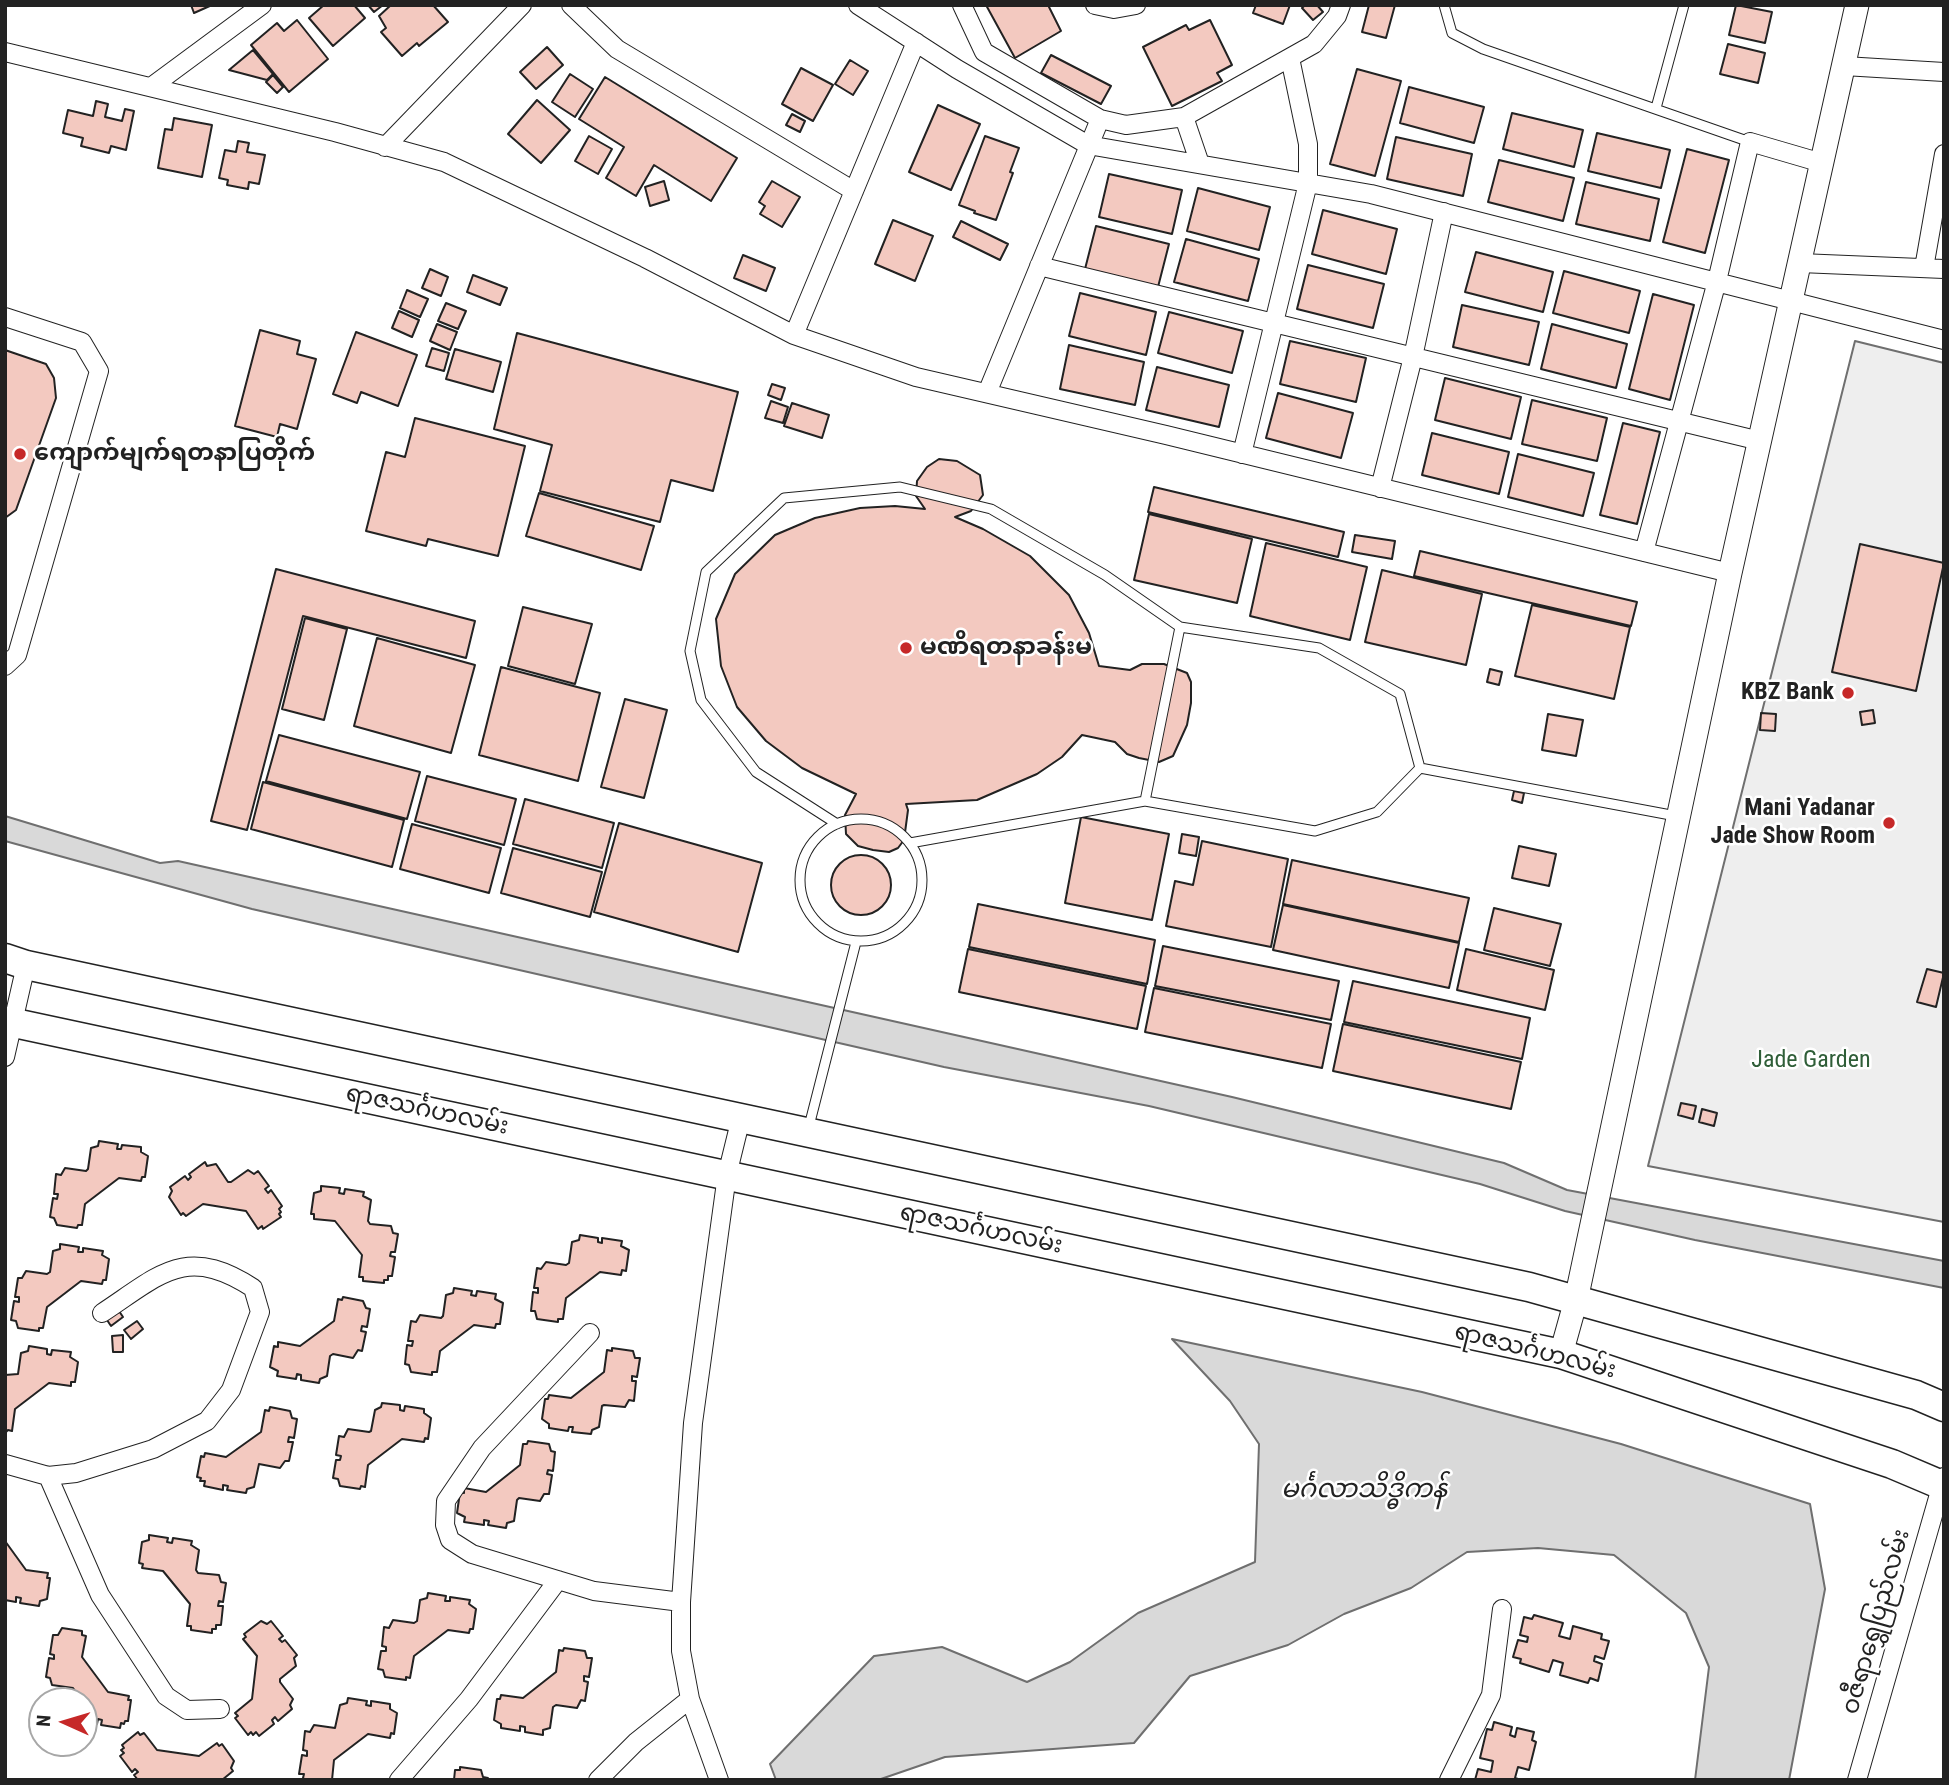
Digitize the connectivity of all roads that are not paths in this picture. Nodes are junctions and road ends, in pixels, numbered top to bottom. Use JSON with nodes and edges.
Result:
{"nodes":[{"id":1,"x":262,"y":5,"type":"edge"},
{"id":2,"x":523,"y":5,"type":"edge"},
{"id":3,"x":571,"y":5,"type":"edge"},
{"id":4,"x":858,"y":5,"type":"edge"},
{"id":5,"x":962,"y":5,"type":"edge"},
{"id":6,"x":1096,"y":5,"type":"edge"},
{"id":7,"x":1136,"y":5,"type":"edge"},
{"id":8,"x":1341,"y":5,"type":"edge"},
{"id":9,"x":1444,"y":5,"type":"edge"},
{"id":10,"x":1685,"y":5,"type":"edge"},
{"id":11,"x":1857,"y":5,"type":"edge"},
{"id":12,"x":916,"y":42,"type":"junction"},
{"id":13,"x":5,"y":52,"type":"edge"},
{"id":14,"x":984,"y":52,"type":"junction"},
{"id":15,"x":1290,"y":58,"type":"junction"},
{"id":16,"x":1844,"y":66,"type":"junction"},
{"id":17,"x":1944,"y":72,"type":"edge"},
{"id":18,"x":974,"y":79,"type":"junction"},
{"id":19,"x":151,"y":87,"type":"junction"},
{"id":20,"x":1656,"y":108,"type":"junction"},
{"id":21,"x":1184,"y":117,"type":"junction"},
{"id":22,"x":1100,"y":119,"type":"junction"},
{"id":23,"x":1750,"y":142,"type":"junction"},
{"id":24,"x":1088,"y":145,"type":"junction"},
{"id":25,"x":385,"y":147,"type":"junction"},
{"id":26,"x":1944,"y":154,"type":"edge"},
{"id":27,"x":1822,"y":163,"type":"junction"},
{"id":28,"x":1200,"y":164,"type":"junction"},
{"id":29,"x":1308,"y":183,"type":"junction"},
{"id":30,"x":854,"y":191,"type":"junction"},
{"id":31,"x":1444,"y":212,"type":"junction"},
{"id":32,"x":1800,"y":263,"type":"junction"},
{"id":33,"x":1039,"y":266,"type":"junction"},
{"id":34,"x":1924,"y":268,"type":"junction"},
{"id":35,"x":1944,"y":269,"type":"edge"},
{"id":36,"x":1717,"y":281,"type":"junction"},
{"id":37,"x":1791,"y":300,"type":"junction"},
{"id":38,"x":5,"y":317,"type":"edge"},
{"id":39,"x":1273,"y":323,"type":"junction"},
{"id":40,"x":794,"y":335,"type":"junction"},
{"id":41,"x":1944,"y":340,"type":"edge"},
{"id":42,"x":1413,"y":357,"type":"junction"},
{"id":43,"x":987,"y":394,"type":"junction"},
{"id":44,"x":1678,"y":421,"type":"junction"},
{"id":45,"x":1760,"y":441,"type":"junction"},
{"id":46,"x":1242,"y":454,"type":"junction"},
{"id":47,"x":1380,"y":488,"type":"junction"},
{"id":48,"x":1644,"y":552,"type":"junction"},
{"id":49,"x":1730,"y":573,"type":"junction"},
{"id":50,"x":1180,"y":627,"type":"junction"},
{"id":51,"x":5,"y":666,"type":"edge"},
{"id":52,"x":1420,"y":768,"type":"junction"},
{"id":53,"x":1145,"y":801,"type":"junction"},
{"id":54,"x":1679,"y":816,"type":"junction"},
{"id":55,"x":836,"y":824,"type":"junction"},
{"id":56,"x":910,"y":843,"type":"junction"},
{"id":57,"x":856,"y":942,"type":"junction"},
{"id":58,"x":16,"y":961,"type":"edge"},
{"id":59,"x":8,"y":1022,"type":"edge"},
{"id":60,"x":5,"y":1057,"type":"edge"},
{"id":61,"x":741,"y":1118,"type":"junction"},
{"id":62,"x":807,"y":1132,"type":"junction"},
{"id":63,"x":727,"y":1175,"type":"junction"},
{"id":64,"x":1577,"y":1300,"type":"junction"},
{"id":65,"x":102,"y":1312,"type":"dead end"},
{"id":66,"x":590,"y":1333,"type":"dead end"},
{"id":67,"x":1561,"y":1354,"type":"junction"},
{"id":68,"x":1944,"y":1407,"type":"edge"},
{"id":69,"x":5,"y":1464,"type":"edge"},
{"id":70,"x":48,"y":1476,"type":"junction"},
{"id":71,"x":1943,"y":1483,"type":"edge"},
{"id":72,"x":558,"y":1580,"type":"junction"},
{"id":73,"x":681,"y":1602,"type":"junction"},
{"id":74,"x":1502,"y":1609,"type":"dead end"},
{"id":75,"x":690,"y":1699,"type":"junction"},
{"id":76,"x":220,"y":1709,"type":"dead end"},
{"id":77,"x":399,"y":1780,"type":"edge"},
{"id":78,"x":598,"y":1780,"type":"edge"},
{"id":79,"x":719,"y":1780,"type":"edge"},
{"id":80,"x":1449,"y":1780,"type":"edge"},
{"id":81,"x":1857,"y":1780,"type":"edge"}],
"edges":[{"from":1,"to":19,"type":"street"},
{"from":2,"to":25,"type":"street"},
{"from":3,"to":30,"type":"street"},
{"from":4,"to":12,"type":"street"},
{"from":5,"to":14,"type":"street"},
{"from":6,"to":7,"type":"street"},
{"from":8,"to":15,"type":"street"},
{"from":9,"to":20,"type":"lane"},
{"from":10,"to":20,"type":"lane"},
{"from":11,"to":16,"type":"street"},
{"from":12,"to":18,"type":"street"},
{"from":12,"to":30,"type":"street"},
{"from":13,"to":19,"type":"street"},
{"from":14,"to":18,"type":"street"},
{"from":14,"to":22,"type":"street"},
{"from":15,"to":21,"type":"street"},
{"from":15,"to":29,"type":"street"},
{"from":16,"to":17,"type":"street"},
{"from":16,"to":27,"type":"street"},
{"from":18,"to":24,"type":"street"},
{"from":19,"to":25,"type":"street"},
{"from":20,"to":23,"type":"lane"},
{"from":21,"to":22,"type":"street"},
{"from":21,"to":28,"type":"street"},
{"from":22,"to":24,"type":"street"},
{"from":23,"to":27,"type":"street"},
{"from":23,"to":36,"type":"street"},
{"from":24,"to":28,"type":"street"},
{"from":24,"to":33,"type":"street"},
{"from":25,"to":40,"type":"street"},
{"from":26,"to":34,"type":"street"},
{"from":27,"to":32,"type":"street"},
{"from":28,"to":29,"type":"street"},
{"from":29,"to":31,"type":"street"},
{"from":29,"to":39,"type":"street"},
{"from":30,"to":40,"type":"street"},
{"from":31,"to":36,"type":"street"},
{"from":31,"to":42,"type":"street"},
{"from":32,"to":34,"type":"street"},
{"from":32,"to":37,"type":"street"},
{"from":33,"to":39,"type":"street"},
{"from":33,"to":43,"type":"street"},
{"from":34,"to":35,"type":"street"},
{"from":36,"to":37,"type":"street"},
{"from":36,"to":44,"type":"street"},
{"from":37,"to":41,"type":"street"},
{"from":37,"to":45,"type":"street"},
{"from":38,"to":51,"type":"street"},
{"from":39,"to":42,"type":"street"},
{"from":39,"to":46,"type":"street"},
{"from":40,"to":43,"type":"street"},
{"from":42,"to":44,"type":"street"},
{"from":42,"to":47,"type":"street"},
{"from":43,"to":46,"type":"street"},
{"from":44,"to":45,"type":"street"},
{"from":44,"to":48,"type":"street"},
{"from":45,"to":49,"type":"street"},
{"from":46,"to":47,"type":"street"},
{"from":47,"to":48,"type":"street"},
{"from":48,"to":49,"type":"street"},
{"from":49,"to":54,"type":"street"},
{"from":50,"to":52,"type":"lane"},
{"from":50,"to":53,"type":"lane"},
{"from":50,"to":55,"type":"lane"},
{"from":52,"to":53,"type":"lane"},
{"from":52,"to":54,"type":"lane"},
{"from":53,"to":56,"type":"lane"},
{"from":54,"to":64,"type":"street"},
{"from":55,"to":56,"type":"lane"},
{"from":55,"to":57,"type":"lane"},
{"from":56,"to":57,"type":"lane"},
{"from":57,"to":62,"type":"lane"},
{"from":58,"to":59,"type":"street"},
{"from":58,"to":61,"type":"main road"},
{"from":59,"to":60,"type":"street"},
{"from":59,"to":63,"type":"main road","name":"ရာဇသင်္ဂဟလမ်း"},
{"from":61,"to":62,"type":"main road"},
{"from":61,"to":63,"type":"street"},
{"from":62,"to":64,"type":"main road"},
{"from":63,"to":67,"type":"main road","name":"ရာဇသင်္ဂဟလမ်း"},
{"from":63,"to":73,"type":"street"},
{"from":64,"to":67,"type":"street"},
{"from":64,"to":68,"type":"main road"},
{"from":65,"to":70,"type":"street"},
{"from":66,"to":72,"type":"street"},
{"from":67,"to":71,"type":"main road","name":"ရာဇသင်္ဂဟလမ်း"},
{"from":69,"to":70,"type":"street"},
{"from":70,"to":76,"type":"street"},
{"from":71,"to":81,"type":"street","name":"ဝဇီရာရွှေပြည်လမ်း"},
{"from":72,"to":73,"type":"street"},
{"from":72,"to":77,"type":"street"},
{"from":73,"to":75,"type":"street"},
{"from":74,"to":80,"type":"street"},
{"from":75,"to":78,"type":"street"},
{"from":75,"to":79,"type":"street"}]}
